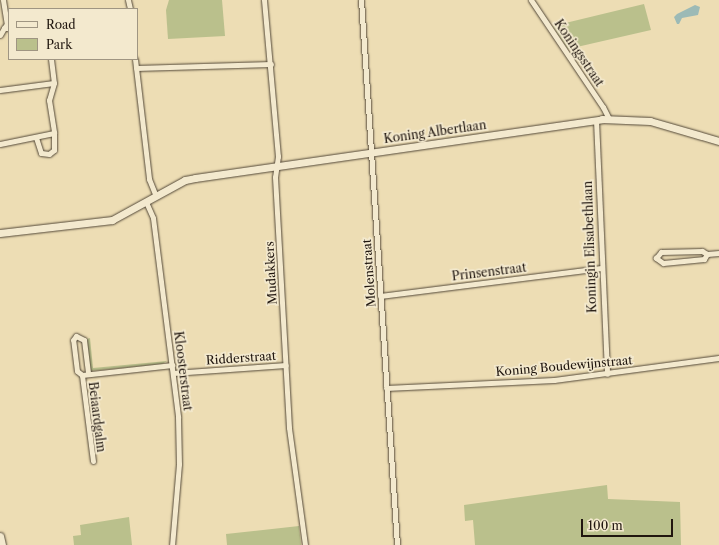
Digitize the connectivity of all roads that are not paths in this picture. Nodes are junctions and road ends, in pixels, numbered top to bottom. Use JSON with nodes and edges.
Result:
{"nodes":[{"id":1,"x":3,"y":0,"type":"edge"},
{"id":2,"x":264,"y":0,"type":"edge"},
{"id":3,"x":360,"y":0,"type":"edge"},
{"id":4,"x":531,"y":0,"type":"edge"},
{"id":5,"x":6,"y":28,"type":"edge"},
{"id":6,"x":0,"y":35,"type":"edge"},
{"id":7,"x":51,"y":60,"type":"edge"},
{"id":8,"x":135,"y":60,"type":"edge"},
{"id":9,"x":271,"y":64,"type":"junction"},
{"id":10,"x":136,"y":68,"type":"junction"},
{"id":11,"x":54,"y":83,"type":"junction"},
{"id":12,"x":0,"y":90,"type":"edge"},
{"id":13,"x":608,"y":119,"type":"junction"},
{"id":14,"x":596,"y":120,"type":"junction"},
{"id":15,"x":54,"y":134,"type":"junction"},
{"id":16,"x":36,"y":138,"type":"junction"},
{"id":17,"x":719,"y":141,"type":"edge"},
{"id":18,"x":0,"y":144,"type":"edge"},
{"id":19,"x":370,"y":153,"type":"junction"},
{"id":20,"x":277,"y":166,"type":"junction"},
{"id":21,"x":156,"y":196,"type":"junction"},
{"id":22,"x":146,"y":202,"type":"junction"},
{"id":23,"x":0,"y":233,"type":"edge"},
{"id":24,"x":719,"y":253,"type":"edge"},
{"id":25,"x":707,"y":254,"type":"junction"},
{"id":26,"x":601,"y":268,"type":"junction"},
{"id":27,"x":380,"y":296,"type":"junction"},
{"id":28,"x":719,"y":358,"type":"edge"},
{"id":29,"x":172,"y":365,"type":"junction"},
{"id":30,"x":286,"y":365,"type":"junction"},
{"id":31,"x":173,"y":373,"type":"junction"},
{"id":32,"x":85,"y":374,"type":"junction"},
{"id":33,"x":606,"y":374,"type":"junction"},
{"id":34,"x":386,"y":388,"type":"junction"},
{"id":35,"x":93,"y":461,"type":"dead end"},
{"id":36,"x":0,"y":536,"type":"edge"},
{"id":37,"x":2,"y":545,"type":"edge"},
{"id":38,"x":172,"y":545,"type":"edge"},
{"id":39,"x":305,"y":545,"type":"edge"},
{"id":40,"x":397,"y":545,"type":"edge"}],
"edges":[{"from":1,"to":5,"type":"street"},
{"from":2,"to":9,"type":"street","name":"Mudakkers"},
{"from":3,"to":19,"type":"street","name":"Molenstraat"},
{"from":4,"to":13,"type":"street","name":"Koningsstraat"},
{"from":5,"to":6,"type":"street"},
{"from":7,"to":11,"type":"street"},
{"from":8,"to":10,"type":"street"},
{"from":9,"to":10,"type":"street"},
{"from":9,"to":20,"type":"street","name":"Mudakkers"},
{"from":10,"to":21,"type":"street"},
{"from":11,"to":12,"type":"street"},
{"from":11,"to":15,"type":"street"},
{"from":13,"to":14,"type":"main road","name":"Koning Albertlaan"},
{"from":13,"to":17,"type":"main road","name":"Koning Albertlaan"},
{"from":14,"to":19,"type":"main road","name":"Koning Albertlaan"},
{"from":14,"to":26,"type":"street","name":"Koningin Elisabethlaan"},
{"from":15,"to":16,"type":"street"},
{"from":15,"to":16,"type":"street"},
{"from":16,"to":18,"type":"street"},
{"from":19,"to":20,"type":"main road","name":"Koning Albertlaan"},
{"from":19,"to":27,"type":"street","name":"Molenstraat"},
{"from":20,"to":21,"type":"main road","name":"Koning Albertlaan"},
{"from":20,"to":30,"type":"street","name":"Mudakkers"},
{"from":21,"to":22,"type":"main road","name":"Koning Albertlaan"},
{"from":22,"to":23,"type":"main road","name":"Koning Albertlaan"},
{"from":22,"to":29,"type":"street","name":"Kloosterstraat"},
{"from":24,"to":25,"type":"street"},
{"from":25,"to":25,"type":"street"},
{"from":26,"to":27,"type":"street","name":"Prinsenstraat"},
{"from":26,"to":33,"type":"street","name":"Koningin Elisabethlaan"},
{"from":27,"to":34,"type":"street","name":"Molenstraat"},
{"from":28,"to":33,"type":"street","name":"Koning Boudewijnstraat"},
{"from":29,"to":31,"type":"street","name":"Kloosterstraat"},
{"from":29,"to":32,"type":"street","name":"Beiaardgalm"},
{"from":30,"to":31,"type":"street","name":"Ridderstraat"},
{"from":30,"to":39,"type":"street","name":"Mudakkers"},
{"from":31,"to":38,"type":"street","name":"Kloosterstraat"},
{"from":32,"to":32,"type":"street","name":"Beiaardgalm"},
{"from":32,"to":35,"type":"street","name":"Beiaardgalm"},
{"from":33,"to":34,"type":"street","name":"Koning Boudewijnstraat"},
{"from":34,"to":40,"type":"street","name":"Molenstraat"},
{"from":36,"to":37,"type":"main road"}]}
